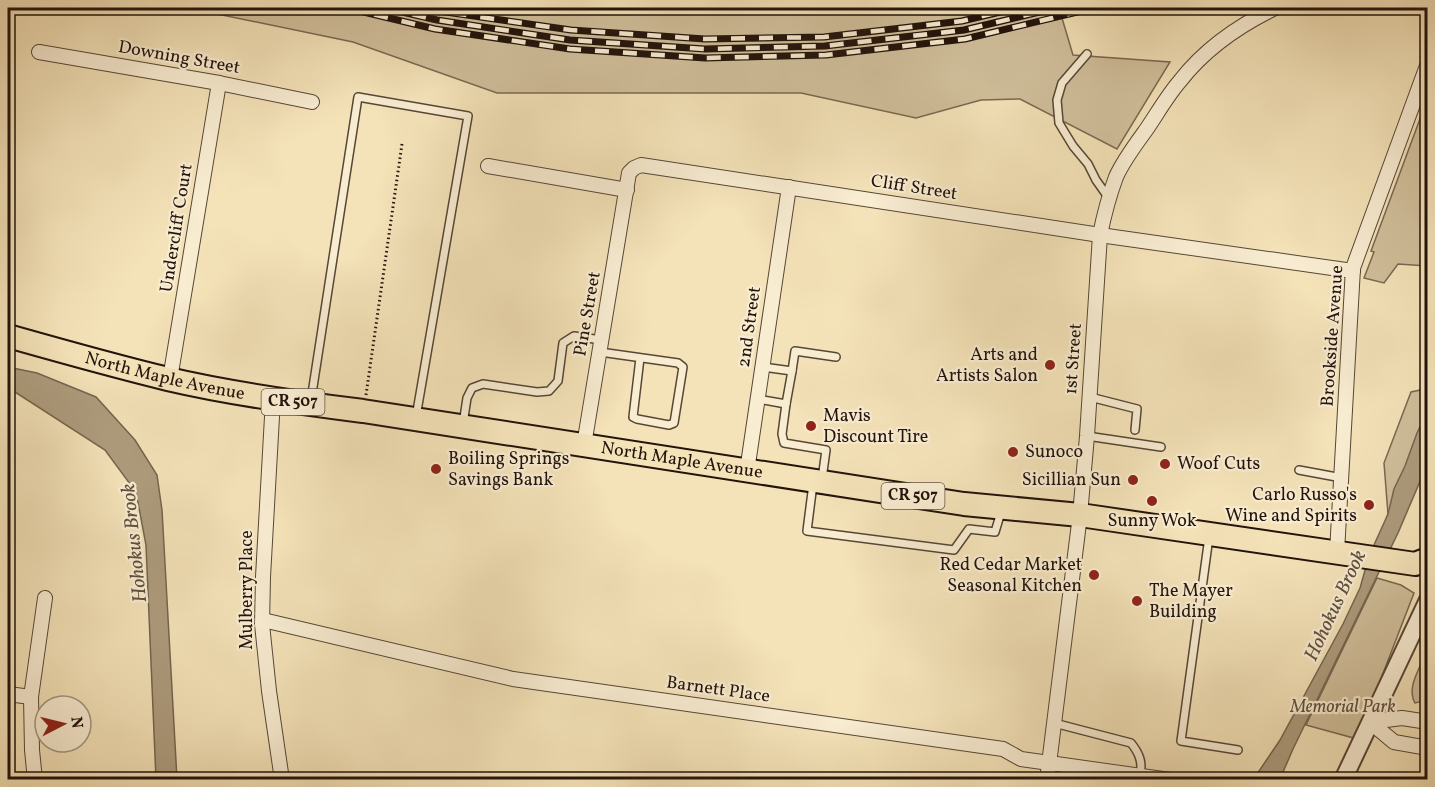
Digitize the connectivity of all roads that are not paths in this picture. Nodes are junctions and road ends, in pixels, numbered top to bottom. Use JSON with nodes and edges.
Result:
{"nodes":[{"id":1,"x":1275,"y":8,"type":"edge"},
{"id":2,"x":39,"y":52,"type":"dead end"},
{"id":3,"x":1087,"y":54,"type":"dead end"},
{"id":4,"x":1428,"y":63,"type":"edge"},
{"id":5,"x":219,"y":83,"type":"junction"},
{"id":6,"x":312,"y":102,"type":"dead end"},
{"id":7,"x":488,"y":166,"type":"dead end"},
{"id":8,"x":789,"y":187,"type":"junction"},
{"id":9,"x":627,"y":190,"type":"junction"},
{"id":10,"x":1109,"y":198,"type":"junction"},
{"id":11,"x":1100,"y":235,"type":"junction"},
{"id":12,"x":1353,"y":271,"type":"junction"},
{"id":13,"x":8,"y":336,"type":"edge"},
{"id":14,"x":601,"y":346,"type":"junction"},
{"id":15,"x":836,"y":357,"type":"dead end"},
{"id":16,"x":640,"y":358,"type":"junction"},
{"id":17,"x":763,"y":367,"type":"junction"},
{"id":18,"x":792,"y":371,"type":"junction"},
{"id":19,"x":170,"y":380,"type":"junction"},
{"id":20,"x":1090,"y":397,"type":"junction"},
{"id":21,"x":273,"y":399,"type":"junction"},
{"id":22,"x":758,"y":399,"type":"junction"},
{"id":23,"x":311,"y":404,"type":"junction"},
{"id":24,"x":786,"y":404,"type":"junction"},
{"id":25,"x":416,"y":420,"type":"junction"},
{"id":26,"x":462,"y":427,"type":"junction"},
{"id":27,"x":1135,"y":430,"type":"dead end"},
{"id":28,"x":1087,"y":436,"type":"junction"},
{"id":29,"x":584,"y":445,"type":"junction"},
{"id":30,"x":1161,"y":447,"type":"dead end"},
{"id":31,"x":1299,"y":470,"type":"dead end"},
{"id":32,"x":747,"y":471,"type":"junction"},
{"id":33,"x":1342,"y":478,"type":"junction"},
{"id":34,"x":818,"y":482,"type":"junction"},
{"id":35,"x":1003,"y":507,"type":"junction"},
{"id":36,"x":1080,"y":515,"type":"junction"},
{"id":37,"x":1210,"y":534,"type":"junction"},
{"id":38,"x":1337,"y":552,"type":"junction"},
{"id":39,"x":1428,"y":560,"type":"edge"},
{"id":40,"x":45,"y":598,"type":"dead end"},
{"id":41,"x":1428,"y":600,"type":"edge"},
{"id":42,"x":263,"y":620,"type":"junction"},
{"id":43,"x":1420,"y":633,"type":"edge"},
{"id":44,"x":8,"y":694,"type":"edge"},
{"id":45,"x":31,"y":697,"type":"junction"},
{"id":46,"x":1370,"y":722,"type":"junction"},
{"id":47,"x":1428,"y":722,"type":"edge"},
{"id":48,"x":1053,"y":723,"type":"junction"},
{"id":49,"x":1428,"y":748,"type":"edge"},
{"id":50,"x":1238,"y":750,"type":"dead end"},
{"id":51,"x":1048,"y":763,"type":"junction"},
{"id":52,"x":1140,"y":775,"type":"junction"},
{"id":53,"x":35,"y":780,"type":"edge"},
{"id":54,"x":282,"y":780,"type":"edge"},
{"id":55,"x":1047,"y":780,"type":"edge"},
{"id":56,"x":1170,"y":780,"type":"edge"},
{"id":57,"x":1343,"y":780,"type":"edge"}],
"edges":[{"from":1,"to":10,"type":"street","name":"1st Street"},
{"from":2,"to":5,"type":"street","name":"Downing Street"},
{"from":3,"to":10,"type":"lane"},
{"from":4,"to":12,"type":"street","name":"Brookside Avenue"},
{"from":5,"to":6,"type":"street","name":"Downing Street"},
{"from":5,"to":19,"type":"street","name":"Undercliff Court"},
{"from":7,"to":9,"type":"street"},
{"from":8,"to":9,"type":"street","name":"Cliff Street"},
{"from":8,"to":11,"type":"street","name":"Cliff Street"},
{"from":8,"to":17,"type":"street","name":"2nd Street"},
{"from":9,"to":14,"type":"street","name":"Pine Street"},
{"from":10,"to":11,"type":"street","name":"1st Street"},
{"from":11,"to":12,"type":"street","name":"Cliff Street"},
{"from":11,"to":20,"type":"street","name":"1st Street"},
{"from":12,"to":33,"type":"street","name":"Brookside Avenue"},
{"from":13,"to":19,"type":"main road","name":"North Maple Avenue","number":"CR 507"},
{"from":14,"to":16,"type":"lane"},
{"from":14,"to":26,"type":"lane"},
{"from":14,"to":29,"type":"street","name":"Pine Street"},
{"from":15,"to":18,"type":"lane"},
{"from":16,"to":16,"type":"lane"},
{"from":17,"to":18,"type":"lane"},
{"from":17,"to":22,"type":"street","name":"2nd Street"},
{"from":18,"to":24,"type":"lane"},
{"from":19,"to":21,"type":"main road","name":"North Maple Avenue","number":"CR 507"},
{"from":20,"to":27,"type":"lane"},
{"from":20,"to":28,"type":"street","name":"1st Street"},
{"from":21,"to":23,"type":"main road","name":"North Maple Avenue","number":"CR 507"},
{"from":21,"to":42,"type":"street","name":"Mulberry Place"},
{"from":22,"to":24,"type":"lane"},
{"from":22,"to":32,"type":"street","name":"2nd Street"},
{"from":23,"to":25,"type":"main road","name":"North Maple Avenue","number":"CR 507"},
{"from":23,"to":25,"type":"lane"},
{"from":24,"to":34,"type":"lane"},
{"from":25,"to":26,"type":"main road","name":"North Maple Avenue","number":"CR 507"},
{"from":26,"to":29,"type":"main road","name":"North Maple Avenue","number":"CR 507"},
{"from":28,"to":30,"type":"lane"},
{"from":28,"to":36,"type":"street","name":"1st Street"},
{"from":29,"to":32,"type":"main road","name":"North Maple Avenue","number":"CR 507"},
{"from":31,"to":33,"type":"lane"},
{"from":32,"to":34,"type":"main road","name":"North Maple Avenue","number":"CR 507"},
{"from":33,"to":38,"type":"street","name":"Brookside Avenue"},
{"from":34,"to":35,"type":"main road","name":"North Maple Avenue","number":"CR 507"},
{"from":34,"to":35,"type":"lane"},
{"from":35,"to":36,"type":"main road","name":"North Maple Avenue","number":"CR 507"},
{"from":36,"to":37,"type":"main road","name":"North Maple Avenue","number":"CR 507"},
{"from":36,"to":48,"type":"street","name":"1st Street"},
{"from":37,"to":38,"type":"main road","name":"North Maple Avenue","number":"CR 507"},
{"from":37,"to":50,"type":"lane"},
{"from":38,"to":39,"type":"main road","name":"North Maple Avenue","number":"CR 507"},
{"from":40,"to":45,"type":"street"},
{"from":41,"to":43,"type":"street"},
{"from":42,"to":51,"type":"street","name":"Barnett Place"},
{"from":42,"to":54,"type":"street","name":"Mulberry Place"},
{"from":43,"to":46,"type":"street"},
{"from":44,"to":45,"type":"street"},
{"from":45,"to":53,"type":"street"},
{"from":46,"to":47,"type":"street"},
{"from":46,"to":49,"type":"street"},
{"from":46,"to":57,"type":"street"},
{"from":48,"to":51,"type":"street","name":"1st Street"},
{"from":48,"to":52,"type":"lane"},
{"from":51,"to":52,"type":"street","name":"Barnett Place"},
{"from":51,"to":55,"type":"street","name":"1st Street"},
{"from":52,"to":56,"type":"street","name":"Barnett Place"}]}
